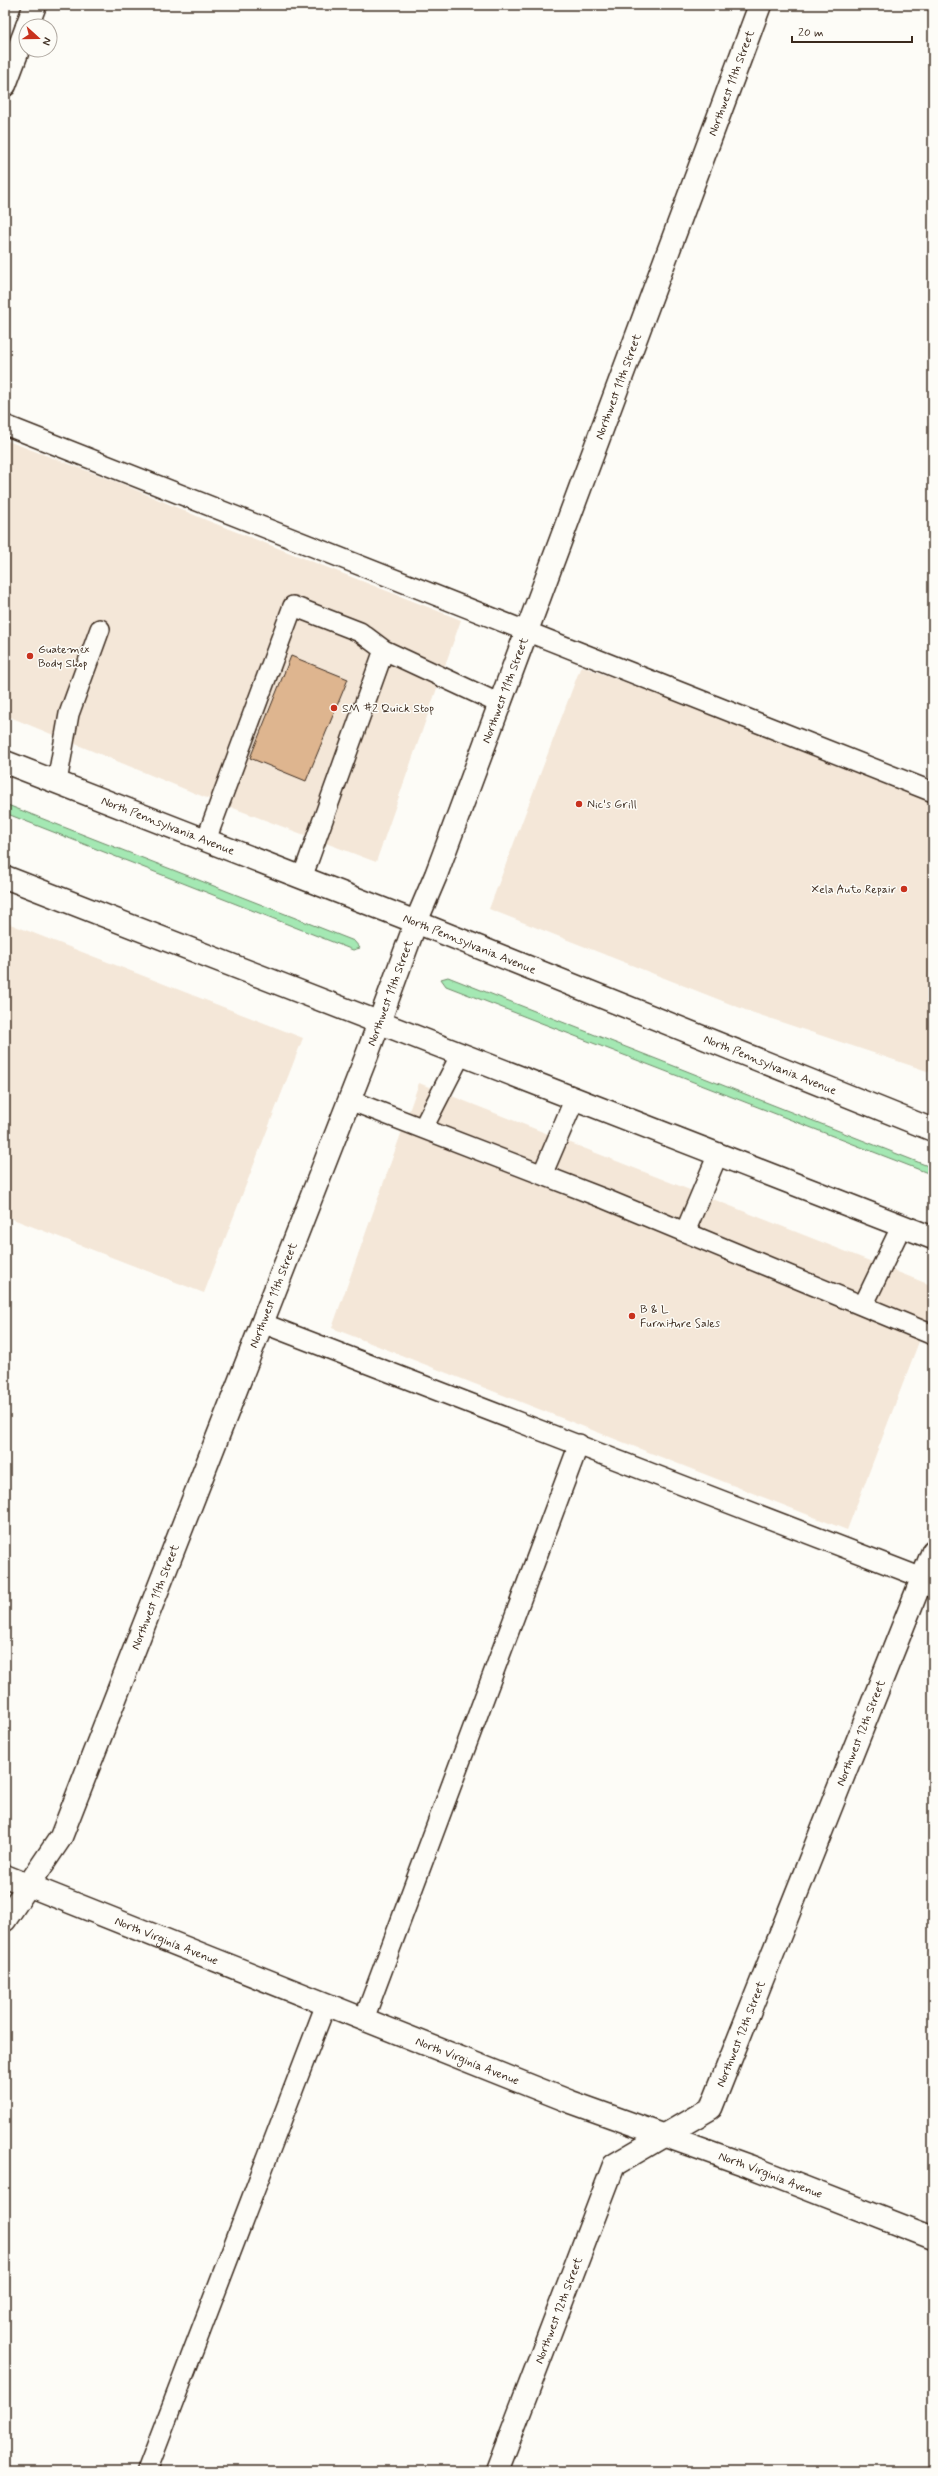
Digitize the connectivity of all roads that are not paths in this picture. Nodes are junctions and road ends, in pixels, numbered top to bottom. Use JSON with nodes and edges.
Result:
{"nodes":[{"id":1,"x":35,"y":5,"type":"edge"},
{"id":2,"x":760,"y":5,"type":"edge"},
{"id":3,"x":30,"y":18,"type":"edge"},
{"id":4,"x":18,"y":50,"type":"edge"},
{"id":5,"x":5,"y":85,"type":"edge"},
{"id":6,"x":5,"y":425,"type":"edge"},
{"id":7,"x":100,"y":629,"type":"dead end"},
{"id":8,"x":527,"y":632,"type":"junction"},
{"id":9,"x":384,"y":650,"type":"junction"},
{"id":10,"x":500,"y":704,"type":"junction"},
{"id":11,"x":5,"y":762,"type":"edge"},
{"id":12,"x":57,"y":782,"type":"junction"},
{"id":13,"x":933,"y":792,"type":"edge"},
{"id":14,"x":206,"y":840,"type":"junction"},
{"id":15,"x":5,"y":877,"type":"edge"},
{"id":16,"x":302,"y":878,"type":"junction"},
{"id":17,"x":416,"y":922,"type":"junction"},
{"id":18,"x":380,"y":1023,"type":"junction"},
{"id":19,"x":461,"y":1054,"type":"junction"},
{"id":20,"x":575,"y":1098,"type":"junction"},
{"id":21,"x":349,"y":1100,"type":"junction"},
{"id":22,"x":424,"y":1128,"type":"junction"},
{"id":23,"x":933,"y":1130,"type":"edge"},
{"id":24,"x":718,"y":1154,"type":"junction"},
{"id":25,"x":542,"y":1175,"type":"junction"},
{"id":26,"x":902,"y":1225,"type":"junction"},
{"id":27,"x":685,"y":1232,"type":"junction"},
{"id":28,"x":933,"y":1238,"type":"edge"},
{"id":29,"x":863,"y":1306,"type":"junction"},
{"id":30,"x":262,"y":1323,"type":"junction"},
{"id":31,"x":933,"y":1335,"type":"edge"},
{"id":32,"x":579,"y":1444,"type":"junction"},
{"id":33,"x":933,"y":1551,"type":"edge"},
{"id":34,"x":928,"y":1580,"type":"edge"},
{"id":35,"x":5,"y":1876,"type":"edge"},
{"id":36,"x":30,"y":1886,"type":"junction"},
{"id":37,"x":5,"y":1920,"type":"edge"},
{"id":38,"x":326,"y":2004,"type":"junction"},
{"id":39,"x":364,"y":2020,"type":"junction"},
{"id":40,"x":665,"y":2136,"type":"junction"},
{"id":41,"x":933,"y":2238,"type":"edge"},
{"id":42,"x":147,"y":2471,"type":"edge"},
{"id":43,"x":497,"y":2471,"type":"edge"}],
"edges":[{"from":1,"to":3,"type":"street"},
{"from":2,"to":8,"type":"street","name":"Northwest 11th Street"},
{"from":4,"to":5,"type":"street"},
{"from":6,"to":8,"type":"lane"},
{"from":7,"to":12,"type":"lane"},
{"from":8,"to":10,"type":"street","name":"Northwest 11th Street"},
{"from":8,"to":13,"type":"lane"},
{"from":9,"to":10,"type":"lane"},
{"from":9,"to":14,"type":"lane"},
{"from":9,"to":16,"type":"lane"},
{"from":10,"to":17,"type":"street","name":"Northwest 11th Street"},
{"from":11,"to":12,"type":"street","name":"North Pennsylvania Avenue"},
{"from":12,"to":14,"type":"street","name":"North Pennsylvania Avenue"},
{"from":14,"to":16,"type":"street","name":"North Pennsylvania Avenue"},
{"from":15,"to":18,"type":"street"},
{"from":16,"to":17,"type":"street","name":"North Pennsylvania Avenue"},
{"from":17,"to":18,"type":"street","name":"Northwest 11th Street"},
{"from":17,"to":23,"type":"street","name":"North Pennsylvania Avenue"},
{"from":18,"to":19,"type":"street"},
{"from":18,"to":21,"type":"street","name":"Northwest 11th Street"},
{"from":19,"to":20,"type":"street"},
{"from":19,"to":22,"type":"lane"},
{"from":20,"to":24,"type":"street"},
{"from":20,"to":25,"type":"lane"},
{"from":21,"to":22,"type":"lane"},
{"from":21,"to":30,"type":"street","name":"Northwest 11th Street"},
{"from":22,"to":25,"type":"lane"},
{"from":24,"to":26,"type":"street"},
{"from":24,"to":27,"type":"lane"},
{"from":25,"to":27,"type":"lane"},
{"from":26,"to":28,"type":"street"},
{"from":26,"to":29,"type":"lane"},
{"from":27,"to":29,"type":"lane"},
{"from":29,"to":31,"type":"lane"},
{"from":30,"to":32,"type":"lane"},
{"from":30,"to":36,"type":"street","name":"Northwest 11th Street"},
{"from":32,"to":34,"type":"lane"},
{"from":32,"to":39,"type":"lane"},
{"from":33,"to":34,"type":"street","name":"Northwest 12th Street"},
{"from":34,"to":40,"type":"street","name":"Northwest 12th Street"},
{"from":35,"to":36,"type":"street","name":"North Virginia Avenue"},
{"from":36,"to":37,"type":"street","name":"Northwest 11th Street"},
{"from":36,"to":38,"type":"street","name":"North Virginia Avenue"},
{"from":38,"to":39,"type":"street","name":"North Virginia Avenue"},
{"from":38,"to":42,"type":"lane"},
{"from":39,"to":40,"type":"street","name":"North Virginia Avenue"},
{"from":40,"to":41,"type":"street","name":"North Virginia Avenue"},
{"from":40,"to":43,"type":"street","name":"Northwest 12th Street"}]}
